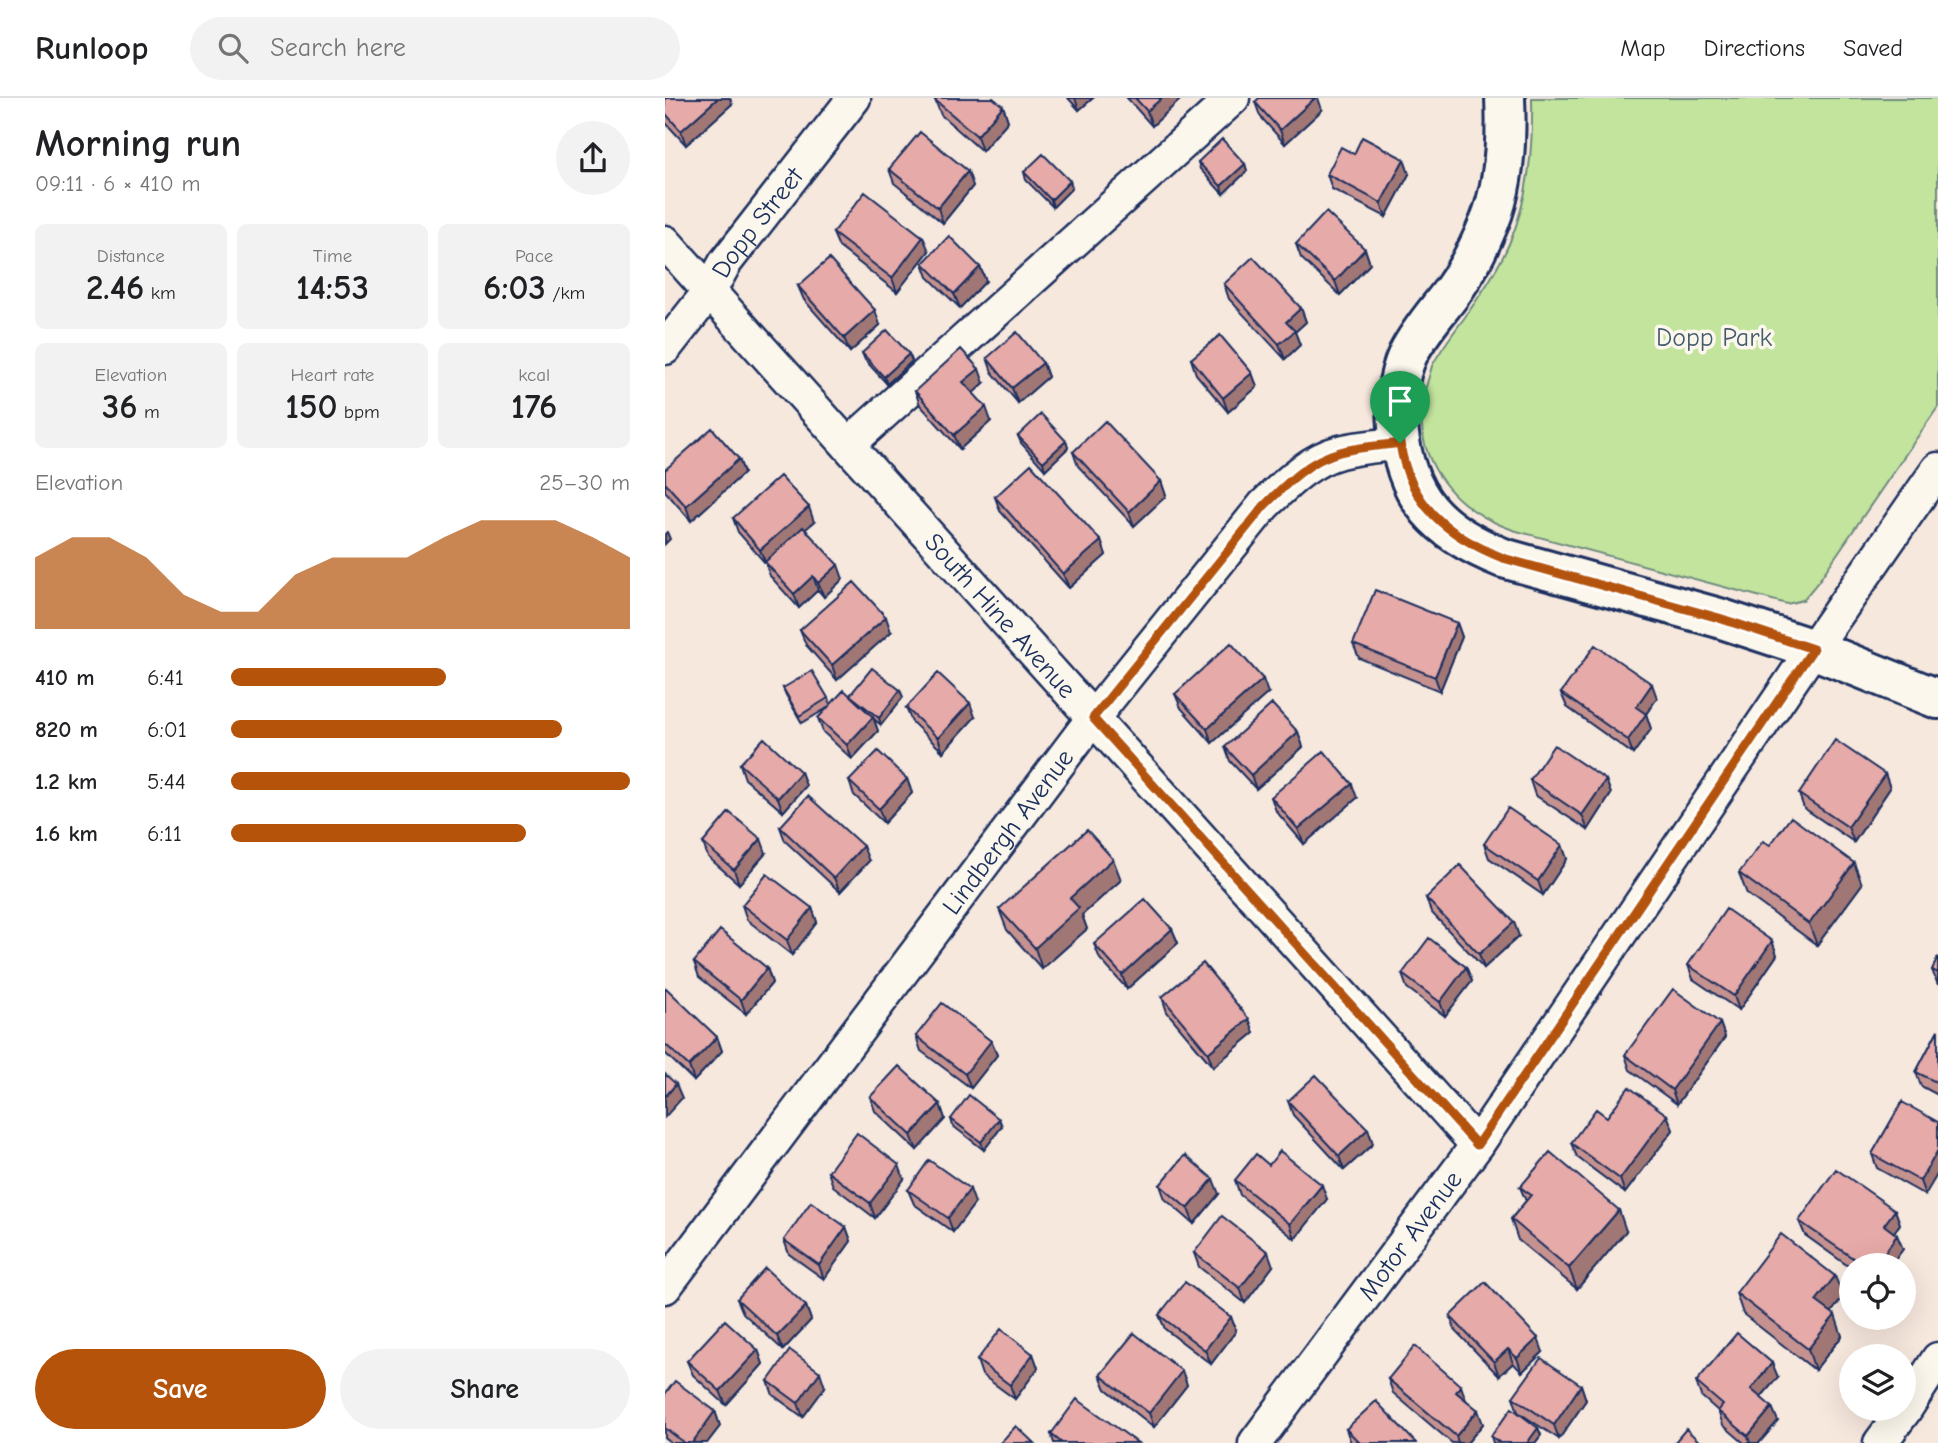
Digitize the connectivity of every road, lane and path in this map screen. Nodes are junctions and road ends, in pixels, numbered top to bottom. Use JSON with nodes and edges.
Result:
{"nodes":[{"id":1,"x":854,"y":98,"type":"edge"},
{"id":2,"x":1233,"y":98,"type":"edge"},
{"id":3,"x":1505,"y":98,"type":"edge"},
{"id":4,"x":665,"y":242,"type":"edge"},
{"id":5,"x":709,"y":292,"type":"junction"},
{"id":6,"x":665,"y":348,"type":"edge"},
{"id":7,"x":1400,"y":443,"type":"junction"},
{"id":8,"x":848,"y":445,"type":"junction"},
{"id":9,"x":1938,"y":469,"type":"edge"},
{"id":10,"x":1813,"y":649,"type":"junction"},
{"id":11,"x":1938,"y":699,"type":"edge"},
{"id":12,"x":1093,"y":718,"type":"junction"},
{"id":13,"x":1477,"y":1145,"type":"junction"},
{"id":14,"x":665,"y":1287,"type":"edge"},
{"id":15,"x":1938,"y":1359,"type":"edge"},
{"id":16,"x":1255,"y":1443,"type":"edge"},
{"id":17,"x":1880,"y":1443,"type":"edge"}],
"edges":[{"from":1,"to":5,"type":"street","name":"Dopp Street"},
{"from":2,"to":8,"type":"street"},
{"from":3,"to":7,"type":"street"},
{"from":4,"to":5,"type":"street","name":"South Hine Avenue"},
{"from":5,"to":6,"type":"street","name":"Dopp Street"},
{"from":5,"to":8,"type":"street","name":"South Hine Avenue"},
{"from":7,"to":10,"type":"street"},
{"from":7,"to":12,"type":"street","name":"Lindbergh Avenue"},
{"from":8,"to":12,"type":"street","name":"South Hine Avenue"},
{"from":9,"to":10,"type":"street","name":"Motor Avenue"},
{"from":10,"to":11,"type":"street"},
{"from":10,"to":13,"type":"street","name":"Motor Avenue"},
{"from":12,"to":13,"type":"street","name":"South Hine Avenue"},
{"from":12,"to":14,"type":"street","name":"Lindbergh Avenue"},
{"from":13,"to":16,"type":"street","name":"Motor Avenue"},
{"from":15,"to":17,"type":"street"}]}
